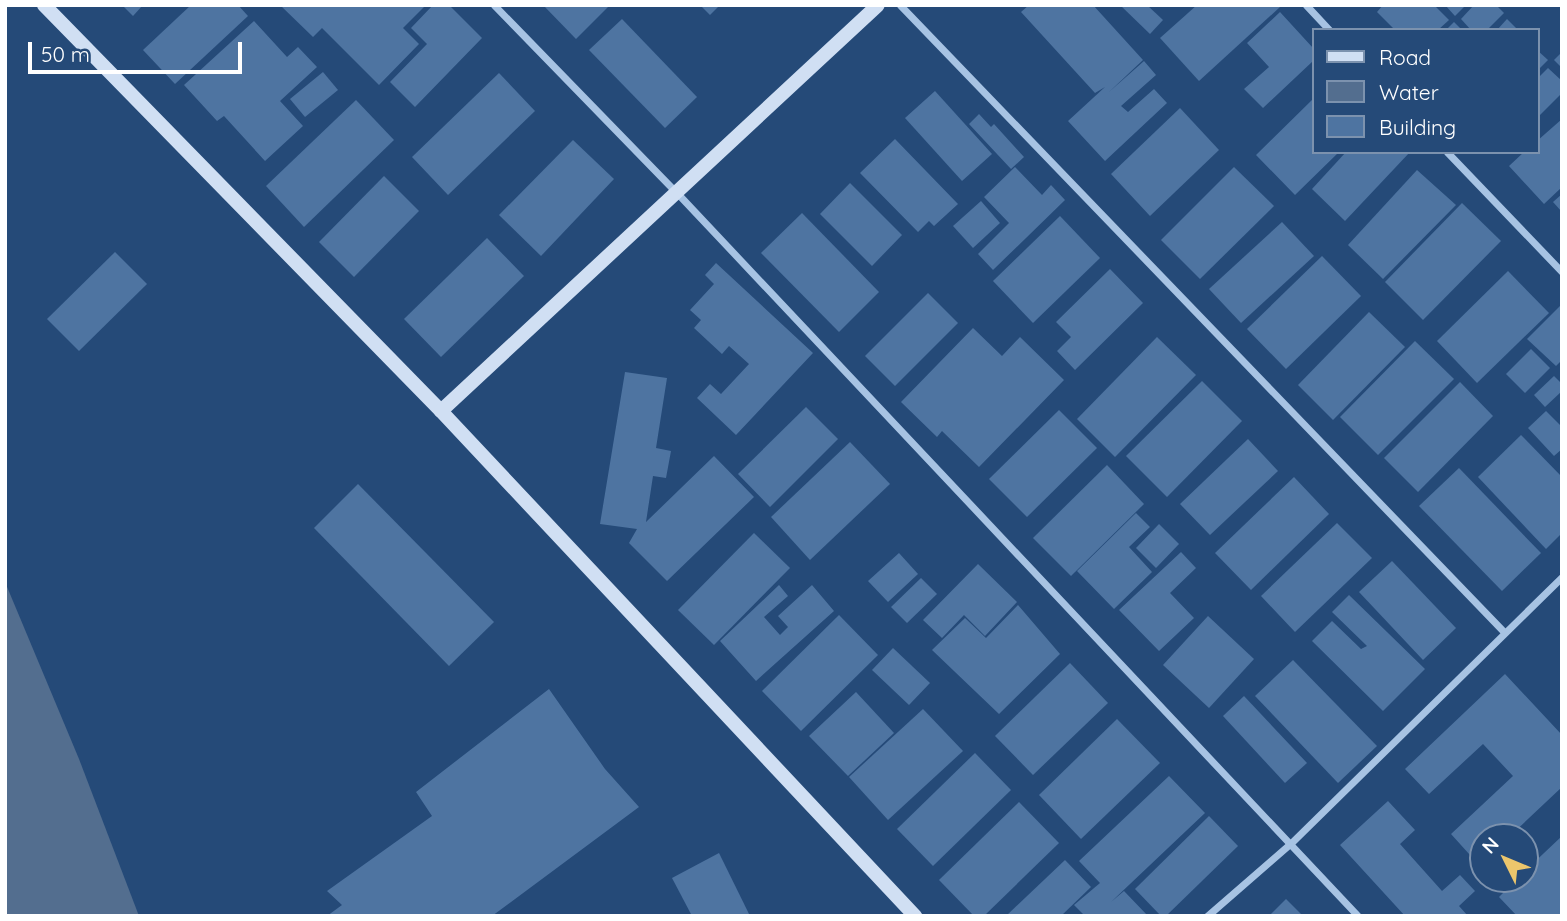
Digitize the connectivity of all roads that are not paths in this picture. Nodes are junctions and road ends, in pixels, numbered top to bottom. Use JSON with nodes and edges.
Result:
{"nodes":[{"id":1,"x":44,"y":5,"type":"edge"},
{"id":2,"x":494,"y":5,"type":"edge"},
{"id":3,"x":878,"y":5,"type":"edge"},
{"id":4,"x":900,"y":5,"type":"edge"},
{"id":5,"x":1306,"y":5,"type":"edge"},
{"id":6,"x":1327,"y":28,"type":"edge"},
{"id":7,"x":1449,"y":154,"type":"edge"},
{"id":8,"x":678,"y":194,"type":"junction"},
{"id":9,"x":1562,"y":272,"type":"edge"},
{"id":10,"x":441,"y":411,"type":"junction"},
{"id":11,"x":1562,"y":577,"type":"edge"},
{"id":12,"x":1504,"y":632,"type":"junction"},
{"id":13,"x":1291,"y":843,"type":"junction"},
{"id":14,"x":915,"y":916,"type":"edge"},
{"id":15,"x":1207,"y":916,"type":"edge"},
{"id":16,"x":1358,"y":916,"type":"edge"}],
"edges":[{"from":1,"to":10,"type":"street"},
{"from":2,"to":8,"type":"street"},
{"from":3,"to":8,"type":"street"},
{"from":4,"to":12,"type":"street"},
{"from":5,"to":6,"type":"street"},
{"from":7,"to":9,"type":"street"},
{"from":8,"to":10,"type":"street"},
{"from":8,"to":13,"type":"street"},
{"from":10,"to":14,"type":"street"},
{"from":11,"to":12,"type":"street"},
{"from":12,"to":13,"type":"street"},
{"from":13,"to":15,"type":"street"},
{"from":13,"to":16,"type":"street"}]}
